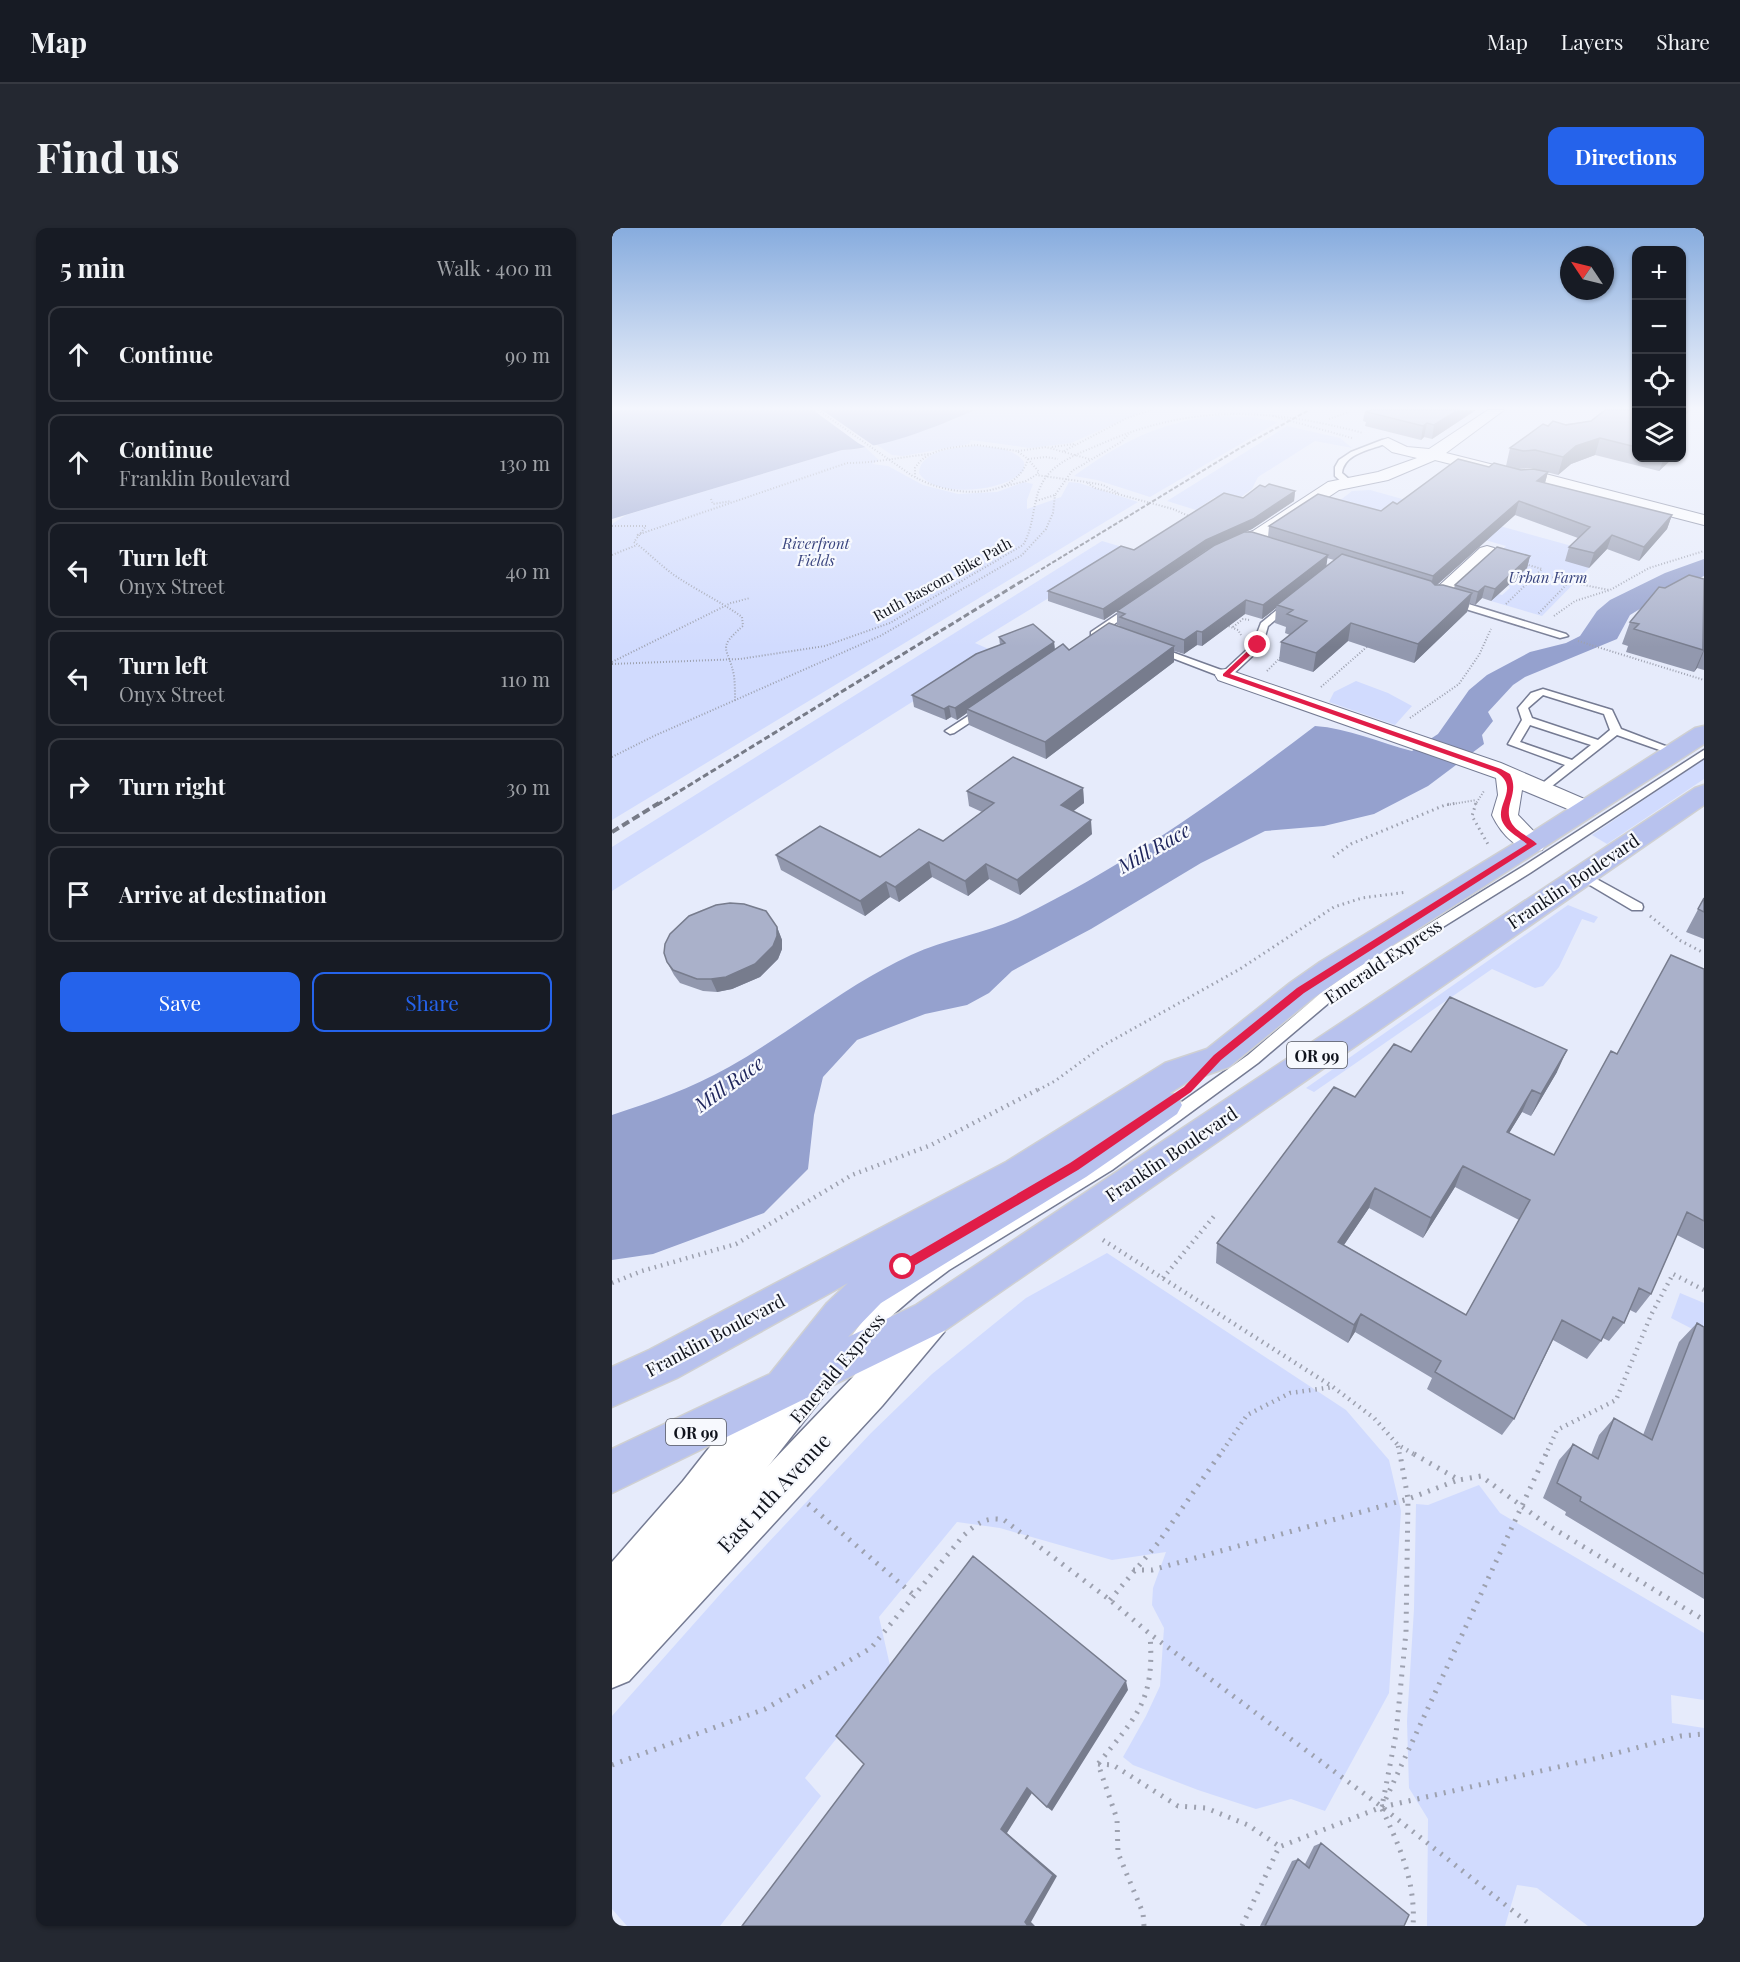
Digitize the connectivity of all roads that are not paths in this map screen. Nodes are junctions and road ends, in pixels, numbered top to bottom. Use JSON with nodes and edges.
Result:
{"nodes":[{"id":1,"x":1327,"y":489,"type":"edge"},
{"id":2,"x":1559,"y":489,"type":"edge"},
{"id":3,"x":1585,"y":489,"type":"edge"},
{"id":4,"x":1704,"y":520,"type":"edge"},
{"id":5,"x":1704,"y":528,"type":"edge"},
{"id":6,"x":1243,"y":540,"type":"joint"},
{"id":7,"x":1269,"y":545,"type":"edge"},
{"id":8,"x":1487,"y":552,"type":"edge"},
{"id":9,"x":1432,"y":595,"type":"joint"},
{"id":10,"x":1298,"y":597,"type":"edge"},
{"id":11,"x":1141,"y":602,"type":"edge"},
{"id":12,"x":1101,"y":630,"type":"junction"},
{"id":13,"x":1117,"y":636,"type":"edge"},
{"id":14,"x":1563,"y":636,"type":"road end"},
{"id":15,"x":1082,"y":642,"type":"edge"},
{"id":16,"x":1147,"y":646,"type":"edge"},
{"id":17,"x":1224,"y":669,"type":"junction"},
{"id":18,"x":996,"y":700,"type":"edge"},
{"id":19,"x":1527,"y":720,"type":"junction"},
{"id":20,"x":950,"y":731,"type":"dead end"},
{"id":21,"x":1616,"y":731,"type":"junction"},
{"id":22,"x":1704,"y":733,"type":"edge"},
{"id":23,"x":1599,"y":744,"type":"junction"},
{"id":24,"x":1675,"y":752,"type":"junction"},
{"id":25,"x":1704,"y":753,"type":"edge"},
{"id":26,"x":1573,"y":764,"type":"junction"},
{"id":27,"x":1500,"y":772,"type":"junction"},
{"id":28,"x":1543,"y":788,"type":"junction"},
{"id":29,"x":1704,"y":793,"type":"edge"},
{"id":30,"x":1587,"y":809,"type":"junction"},
{"id":31,"x":1541,"y":849,"type":"junction"},
{"id":32,"x":1582,"y":875,"type":"junction"},
{"id":33,"x":1637,"y":907,"type":"road end"},
{"id":34,"x":1218,"y":1058,"type":"junction"},
{"id":35,"x":930,"y":1318,"type":"junction"},
{"id":36,"x":839,"y":1362,"type":"junction"},
{"id":37,"x":612,"y":1387,"type":"edge"},
{"id":38,"x":780,"y":1392,"type":"junction"},
{"id":39,"x":612,"y":1471,"type":"edge"},
{"id":40,"x":612,"y":1596,"type":"edge"},
{"id":41,"x":612,"y":1631,"type":"edge"},
{"id":42,"x":612,"y":1664,"type":"edge"}],
"edges":[{"from":1,"to":6,"type":"street"},
{"from":2,"to":5,"type":"street"},
{"from":3,"to":4,"type":"street"},
{"from":6,"to":7,"type":"lane"},
{"from":8,"to":9,"type":"street"},
{"from":9,"to":14,"type":"lane"},
{"from":10,"to":17,"type":"lane"},
{"from":11,"to":12,"type":"lane"},
{"from":12,"to":13,"type":"lane"},
{"from":12,"to":15,"type":"lane"},
{"from":16,"to":17,"type":"lane"},
{"from":17,"to":27,"type":"street"},
{"from":18,"to":20,"type":"lane"},
{"from":19,"to":21,"type":"lane"},
{"from":19,"to":23,"type":"lane"},
{"from":19,"to":26,"type":"lane"},
{"from":21,"to":23,"type":"lane"},
{"from":21,"to":24,"type":"lane"},
{"from":22,"to":24,"type":"main road","name":"Franklin Boulevard"},
{"from":23,"to":26,"type":"lane"},
{"from":24,"to":30,"type":"main road","name":"Franklin Boulevard"},
{"from":25,"to":31,"type":"lane","name":"Emerald Express"},
{"from":26,"to":28,"type":"lane"},
{"from":27,"to":28,"type":"street"},
{"from":27,"to":31,"type":"street"},
{"from":28,"to":30,"type":"street"},
{"from":29,"to":32,"type":"main road","name":"Franklin Boulevard","number":"OR 99"},
{"from":30,"to":31,"type":"main road","name":"Franklin Boulevard"},
{"from":31,"to":32,"type":"main road"},
{"from":31,"to":34,"type":"main road","name":"Franklin Boulevard"},
{"from":31,"to":36,"type":"lane","name":"Emerald Express"},
{"from":32,"to":33,"type":"lane"},
{"from":32,"to":35,"type":"main road","name":"Franklin Boulevard","number":"OR 99"},
{"from":34,"to":37,"type":"main road","name":"Franklin Boulevard"},
{"from":34,"to":38,"type":"main road"},
{"from":35,"to":36,"type":"main road","name":"Franklin Boulevard","number":"OR 99"},
{"from":35,"to":42,"type":"main road","name":"East 11th Avenue"},
{"from":36,"to":38,"type":"main road","name":"Franklin Boulevard","number":"OR 99"},
{"from":36,"to":41,"type":"lane","name":"Emerald Express"},
{"from":38,"to":39,"type":"main road","name":"Franklin Boulevard","number":"OR 99"},
{"from":38,"to":40,"type":"main road"}]}
